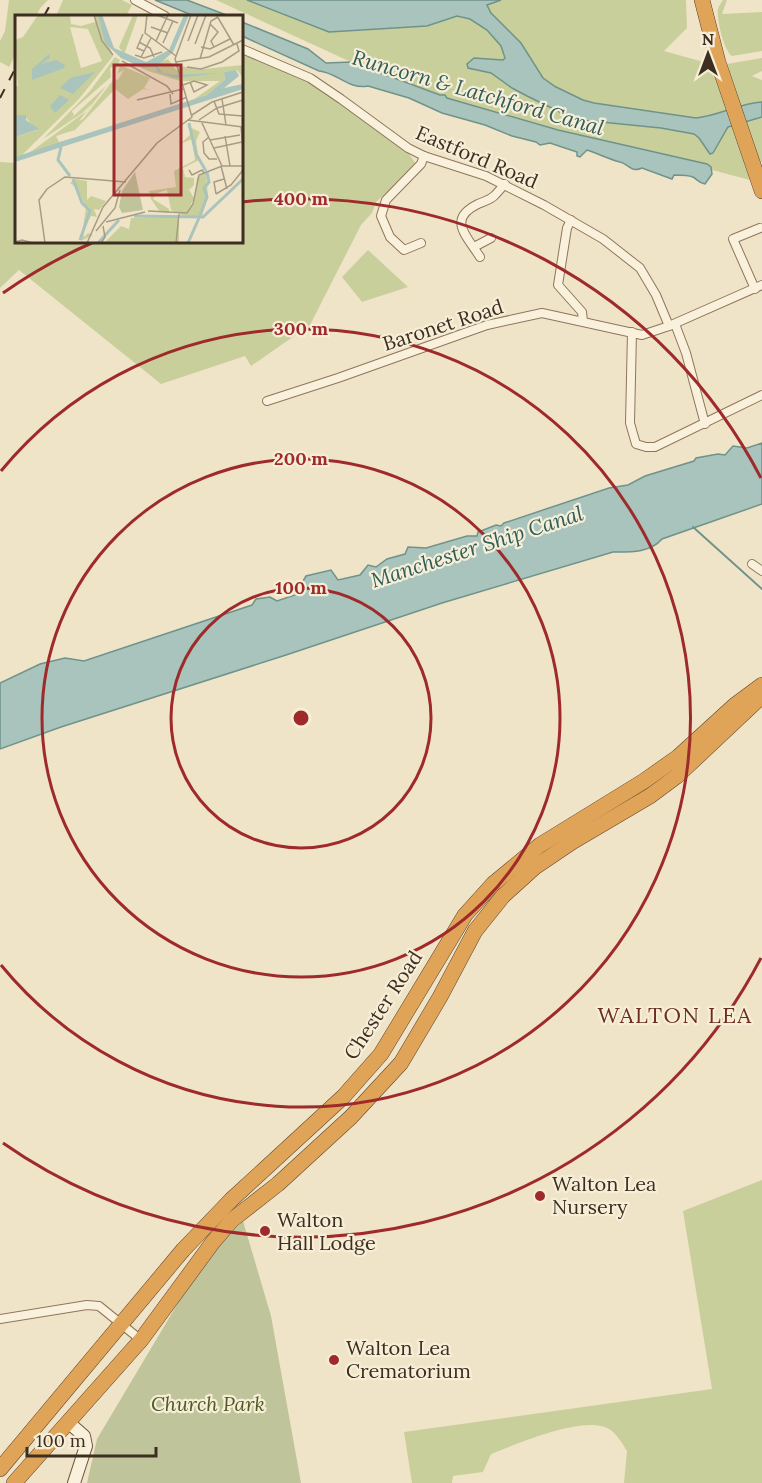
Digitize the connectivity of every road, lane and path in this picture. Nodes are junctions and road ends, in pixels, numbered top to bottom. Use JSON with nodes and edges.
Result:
{"nodes":[{"id":1,"x":135,"y":0,"type":"edge"},
{"id":2,"x":702,"y":0,"type":"edge"},
{"id":3,"x":163,"y":15,"type":"edge"},
{"id":4,"x":243,"y":49,"type":"edge"},
{"id":5,"x":424,"y":156,"type":"junction"},
{"id":6,"x":505,"y":184,"type":"junction"},
{"id":7,"x":762,"y":191,"type":"edge"},
{"id":8,"x":571,"y":220,"type":"junction"},
{"id":9,"x":760,"y":228,"type":"dead end"},
{"id":10,"x":491,"y":238,"type":"dead end"},
{"id":11,"x":422,"y":243,"type":"dead end"},
{"id":12,"x":474,"y":247,"type":"junction"},
{"id":13,"x":480,"y":257,"type":"dead end"},
{"id":14,"x":758,"y":287,"type":"edge"},
{"id":15,"x":583,"y":321,"type":"junction"},
{"id":16,"x":672,"y":325,"type":"junction"},
{"id":17,"x":632,"y":332,"type":"junction"},
{"id":18,"x":762,"y":395,"type":"edge"},
{"id":19,"x":267,"y":401,"type":"dead end"},
{"id":20,"x":705,"y":424,"type":"junction"},
{"id":21,"x":752,"y":564,"type":"dead end"},
{"id":22,"x":762,"y":571,"type":"edge"},
{"id":23,"x":762,"y":685,"type":"edge"},
{"id":24,"x":762,"y":696,"type":"edge"},
{"id":25,"x":0,"y":1319,"type":"edge"},
{"id":26,"x":121,"y":1323,"type":"junction"},
{"id":27,"x":141,"y":1340,"type":"junction"},
{"id":28,"x":68,"y":1422,"type":"junction"},
{"id":29,"x":0,"y":1469,"type":"edge"},
{"id":30,"x":14,"y":1483,"type":"edge"},
{"id":31,"x":74,"y":1483,"type":"edge"}],
"edges":[{"from":1,"to":3,"type":"street"},
{"from":2,"to":7,"type":"highway"},
{"from":4,"to":5,"type":"street","name":"Eastford Road"},
{"from":5,"to":6,"type":"street","name":"Eastford Road"},
{"from":5,"to":11,"type":"street"},
{"from":6,"to":8,"type":"street","name":"Eastford Road"},
{"from":6,"to":12,"type":"street"},
{"from":8,"to":15,"type":"street"},
{"from":8,"to":16,"type":"street","name":"Eastford Road"},
{"from":9,"to":14,"type":"street"},
{"from":10,"to":12,"type":"street"},
{"from":12,"to":13,"type":"street"},
{"from":14,"to":16,"type":"street","name":"Baronet Road"},
{"from":15,"to":17,"type":"street","name":"Baronet Road"},
{"from":15,"to":19,"type":"street","name":"Baronet Road"},
{"from":16,"to":17,"type":"street","name":"Baronet Road"},
{"from":16,"to":20,"type":"street","name":"Eastford Road"},
{"from":17,"to":20,"type":"street"},
{"from":18,"to":20,"type":"street"},
{"from":21,"to":22,"type":"street"},
{"from":23,"to":26,"type":"highway","name":"Chester Road"},
{"from":24,"to":27,"type":"highway","name":"Chester Road"},
{"from":25,"to":26,"type":"street"},
{"from":26,"to":27,"type":"street"},
{"from":26,"to":29,"type":"highway","name":"Chester Road"},
{"from":27,"to":28,"type":"highway","name":"Chester Road"},
{"from":28,"to":30,"type":"highway","name":"Chester Road"},
{"from":28,"to":31,"type":"street"}]}
